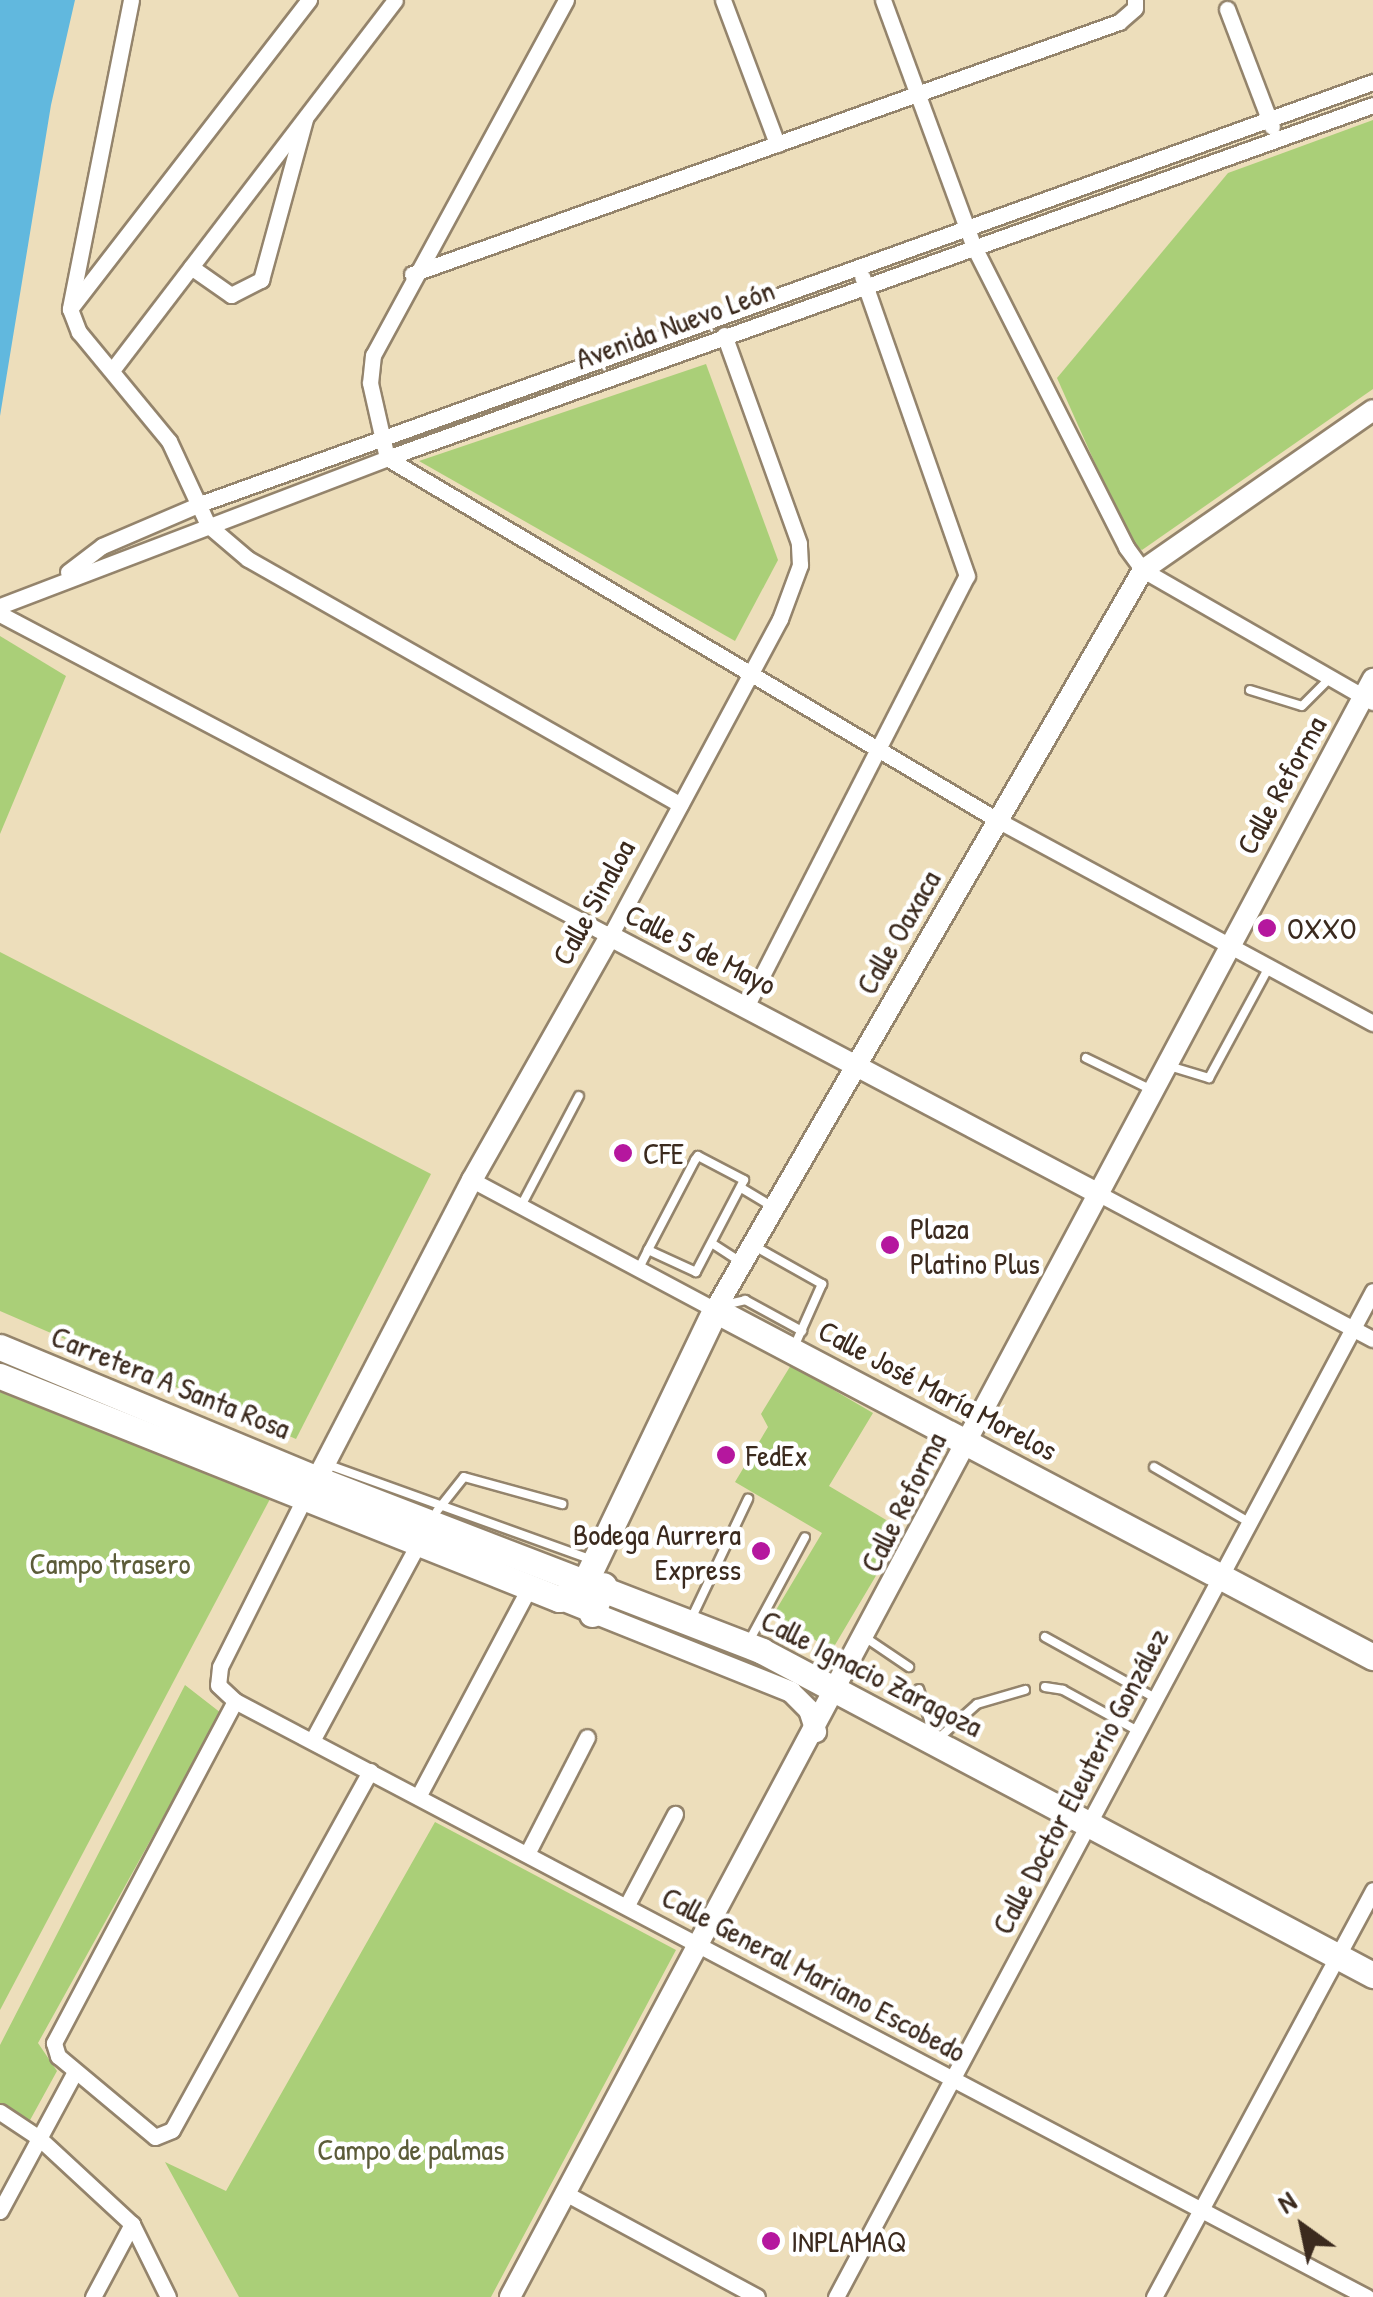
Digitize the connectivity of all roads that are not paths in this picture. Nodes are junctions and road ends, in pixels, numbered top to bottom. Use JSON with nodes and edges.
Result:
{"nodes":[{"id":1,"x":131,"y":0,"type":"edge"},
{"id":2,"x":309,"y":0,"type":"edge"},
{"id":3,"x":395,"y":0,"type":"edge"},
{"id":4,"x":566,"y":0,"type":"edge"},
{"id":5,"x":723,"y":0,"type":"edge"},
{"id":6,"x":883,"y":0,"type":"edge"},
{"id":7,"x":1134,"y":0,"type":"edge"},
{"id":8,"x":1227,"y":9,"type":"dead end"},
{"id":9,"x":1373,"y":84,"type":"edge"},
{"id":10,"x":1349,"y":90,"type":"junction"},
{"id":11,"x":916,"y":96,"type":"junction"},
{"id":12,"x":1365,"y":108,"type":"edge"},
{"id":13,"x":306,"y":115,"type":"junction"},
{"id":14,"x":1269,"y":118,"type":"junction"},
{"id":15,"x":1210,"y":140,"type":"junction"},
{"id":16,"x":1277,"y":140,"type":"junction"},
{"id":17,"x":776,"y":144,"type":"junction"},
{"id":18,"x":1218,"y":160,"type":"junction"},
{"id":19,"x":1150,"y":162,"type":"junction"},
{"id":20,"x":1159,"y":181,"type":"junction"},
{"id":21,"x":1078,"y":190,"type":"junction"},
{"id":22,"x":1087,"y":206,"type":"junction"},
{"id":23,"x":971,"y":238,"type":"junction"},
{"id":24,"x":191,"y":268,"type":"junction"},
{"id":25,"x":412,"y":274,"type":"junction"},
{"id":26,"x":862,"y":277,"type":"junction"},
{"id":27,"x":70,"y":309,"type":"junction"},
{"id":28,"x":720,"y":330,"type":"junction"},
{"id":29,"x":113,"y":369,"type":"junction"},
{"id":30,"x":1373,"y":410,"type":"edge"},
{"id":31,"x":385,"y":450,"type":"junction"},
{"id":32,"x":200,"y":504,"type":"junction"},
{"id":33,"x":208,"y":525,"type":"junction"},
{"id":34,"x":1143,"y":570,"type":"junction"},
{"id":35,"x":54,"y":584,"type":"junction"},
{"id":36,"x":0,"y":606,"type":"edge"},
{"id":37,"x":0,"y":614,"type":"edge"},
{"id":38,"x":751,"y":670,"type":"junction"},
{"id":39,"x":1330,"y":678,"type":"junction"},
{"id":40,"x":1250,"y":690,"type":"dead end"},
{"id":41,"x":1370,"y":693,"type":"edge"},
{"id":42,"x":879,"y":749,"type":"junction"},
{"id":43,"x":680,"y":804,"type":"junction"},
{"id":44,"x":1000,"y":821,"type":"junction"},
{"id":45,"x":610,"y":936,"type":"junction"},
{"id":46,"x":1227,"y":948,"type":"junction"},
{"id":47,"x":638,"y":951,"type":"junction"},
{"id":48,"x":591,"y":968,"type":"junction"},
{"id":49,"x":1268,"y":969,"type":"junction"},
{"id":50,"x":747,"y":1006,"type":"junction"},
{"id":51,"x":1373,"y":1023,"type":"edge"},
{"id":52,"x":1086,"y":1058,"type":"dead end"},
{"id":53,"x":1166,"y":1064,"type":"junction"},
{"id":54,"x":855,"y":1066,"type":"junction"},
{"id":55,"x":1152,"y":1090,"type":"junction"},
{"id":56,"x":580,"y":1096,"type":"dead end"},
{"id":57,"x":472,"y":1180,"type":"junction"},
{"id":58,"x":743,"y":1189,"type":"junction"},
{"id":59,"x":1098,"y":1194,"type":"junction"},
{"id":60,"x":522,"y":1204,"type":"junction"},
{"id":61,"x":773,"y":1207,"type":"junction"},
{"id":62,"x":713,"y":1244,"type":"junction"},
{"id":63,"x":648,"y":1250,"type":"junction"},
{"id":64,"x":748,"y":1254,"type":"junction"},
{"id":65,"x":639,"y":1268,"type":"junction"},
{"id":66,"x":1373,"y":1291,"type":"edge"},
{"id":67,"x":716,"y":1310,"type":"junction"},
{"id":68,"x":1354,"y":1329,"type":"junction"},
{"id":69,"x":1373,"y":1338,"type":"edge"},
{"id":70,"x":797,"y":1340,"type":"junction"},
{"id":71,"x":0,"y":1347,"type":"edge"},
{"id":72,"x":0,"y":1376,"type":"edge"},
{"id":73,"x":966,"y":1443,"type":"junction"},
{"id":74,"x":1154,"y":1468,"type":"dead end"},
{"id":75,"x":316,"y":1480,"type":"junction"},
{"id":76,"x":748,"y":1499,"type":"dead end"},
{"id":77,"x":562,"y":1504,"type":"dead end"},
{"id":78,"x":436,"y":1514,"type":"junction"},
{"id":79,"x":1249,"y":1522,"type":"junction"},
{"id":80,"x":805,"y":1537,"type":"dead end"},
{"id":81,"x":419,"y":1542,"type":"junction"},
{"id":82,"x":594,"y":1574,"type":"junction"},
{"id":83,"x":1220,"y":1576,"type":"junction"},
{"id":84,"x":530,"y":1586,"type":"junction"},
{"id":85,"x":558,"y":1600,"type":"junction"},
{"id":86,"x":592,"y":1614,"type":"junction"},
{"id":87,"x":690,"y":1621,"type":"junction"},
{"id":88,"x":1045,"y":1637,"type":"dead end"},
{"id":89,"x":866,"y":1638,"type":"junction"},
{"id":90,"x":747,"y":1645,"type":"junction"},
{"id":91,"x":1373,"y":1657,"type":"edge"},
{"id":92,"x":910,"y":1666,"type":"dead end"},
{"id":93,"x":1044,"y":1687,"type":"dead end"},
{"id":94,"x":919,"y":1688,"type":"dead end"},
{"id":95,"x":839,"y":1689,"type":"junction"},
{"id":96,"x":1026,"y":1690,"type":"dead end"},
{"id":97,"x":1156,"y":1698,"type":"junction"},
{"id":98,"x":234,"y":1701,"type":"junction"},
{"id":99,"x":1138,"y":1731,"type":"junction"},
{"id":100,"x":816,"y":1732,"type":"junction"},
{"id":101,"x":587,"y":1737,"type":"dead end"},
{"id":102,"x":312,"y":1741,"type":"junction"},
{"id":103,"x":936,"y":1742,"type":"junction"},
{"id":104,"x":370,"y":1771,"type":"junction"},
{"id":105,"x":419,"y":1795,"type":"junction"},
{"id":106,"x":676,"y":1814,"type":"dead end"},
{"id":107,"x":1090,"y":1822,"type":"junction"},
{"id":108,"x":528,"y":1852,"type":"junction"},
{"id":109,"x":1373,"y":1890,"type":"edge"},
{"id":110,"x":627,"y":1906,"type":"junction"},
{"id":111,"x":697,"y":1939,"type":"junction"},
{"id":112,"x":1338,"y":1957,"type":"junction"},
{"id":113,"x":1373,"y":1976,"type":"edge"},
{"id":114,"x":75,"y":2072,"type":"junction"},
{"id":115,"x":952,"y":2079,"type":"junction"},
{"id":116,"x":0,"y":2112,"type":"edge"},
{"id":117,"x":39,"y":2138,"type":"junction"},
{"id":118,"x":565,"y":2192,"type":"junction"},
{"id":119,"x":1199,"y":2210,"type":"junction"},
{"id":120,"x":0,"y":2211,"type":"edge"},
{"id":121,"x":132,"y":2224,"type":"junction"},
{"id":122,"x":94,"y":2297,"type":"edge"},
{"id":123,"x":168,"y":2297,"type":"edge"},
{"id":124,"x":510,"y":2297,"type":"edge"},
{"id":125,"x":758,"y":2297,"type":"edge"},
{"id":126,"x":836,"y":2297,"type":"edge"},
{"id":127,"x":1154,"y":2297,"type":"edge"},
{"id":128,"x":1367,"y":2297,"type":"edge"}],
"edges":[{"from":1,"to":27,"type":"street"},
{"from":2,"to":27,"type":"street"},
{"from":3,"to":13,"type":"street"},
{"from":4,"to":25,"type":"street"},
{"from":5,"to":17,"type":"street"},
{"from":6,"to":11,"type":"street"},
{"from":7,"to":11,"type":"street"},
{"from":8,"to":14,"type":"street"},
{"from":9,"to":10,"type":"street"},
{"from":10,"to":12,"type":"street"},
{"from":10,"to":14,"type":"street"},
{"from":11,"to":17,"type":"street"},
{"from":11,"to":23,"type":"street"},
{"from":12,"to":16,"type":"street","name":"Avenida Nuevo León"},
{"from":13,"to":24,"type":"street"},
{"from":13,"to":24,"type":"street"},
{"from":14,"to":15,"type":"street"},
{"from":14,"to":16,"type":"street"},
{"from":15,"to":18,"type":"street"},
{"from":15,"to":19,"type":"street"},
{"from":16,"to":18,"type":"street","name":"Avenida Nuevo León"},
{"from":17,"to":25,"type":"street"},
{"from":18,"to":20,"type":"street","name":"Avenida Nuevo León"},
{"from":19,"to":20,"type":"street"},
{"from":19,"to":21,"type":"street"},
{"from":20,"to":22,"type":"street","name":"Avenida Nuevo León"},
{"from":21,"to":22,"type":"street"},
{"from":21,"to":23,"type":"street"},
{"from":22,"to":23,"type":"street","name":"Avenida Nuevo León"},
{"from":23,"to":26,"type":"street","name":"Avenida Nuevo León"},
{"from":23,"to":34,"type":"street"},
{"from":24,"to":29,"type":"street"},
{"from":25,"to":31,"type":"street"},
{"from":26,"to":28,"type":"street","name":"Avenida Nuevo León"},
{"from":26,"to":42,"type":"street"},
{"from":27,"to":29,"type":"street"},
{"from":28,"to":31,"type":"street","name":"Avenida Nuevo León"},
{"from":28,"to":38,"type":"street","name":"Calle Sinaloa"},
{"from":29,"to":32,"type":"street"},
{"from":30,"to":34,"type":"street","name":"Calle Oaxaca"},
{"from":31,"to":32,"type":"street"},
{"from":31,"to":33,"type":"street","name":"Avenida Nuevo León"},
{"from":31,"to":38,"type":"street"},
{"from":32,"to":33,"type":"street"},
{"from":32,"to":35,"type":"street"},
{"from":33,"to":35,"type":"street","name":"Avenida Nuevo León"},
{"from":33,"to":43,"type":"street"},
{"from":34,"to":39,"type":"street"},
{"from":34,"to":44,"type":"street","name":"Calle Oaxaca"},
{"from":35,"to":36,"type":"street","name":"Avenida Nuevo León"},
{"from":37,"to":45,"type":"street","name":"Calle 5 de Mayo"},
{"from":38,"to":42,"type":"street"},
{"from":38,"to":43,"type":"street","name":"Calle Sinaloa"},
{"from":39,"to":40,"type":"lane"},
{"from":39,"to":41,"type":"street"},
{"from":41,"to":46,"type":"street","name":"Calle Reforma"},
{"from":42,"to":44,"type":"street"},
{"from":42,"to":50,"type":"street"},
{"from":43,"to":45,"type":"street","name":"Calle Sinaloa"},
{"from":44,"to":46,"type":"street"},
{"from":44,"to":54,"type":"street","name":"Calle Oaxaca"},
{"from":45,"to":47,"type":"street","name":"Calle 5 de Mayo"},
{"from":45,"to":48,"type":"street","name":"Calle Sinaloa"},
{"from":46,"to":49,"type":"street"},
{"from":46,"to":53,"type":"street","name":"Calle Reforma"},
{"from":47,"to":48,"type":"street"},
{"from":47,"to":50,"type":"street","name":"Calle 5 de Mayo"},
{"from":48,"to":57,"type":"street","name":"Calle Sinaloa"},
{"from":49,"to":51,"type":"street"},
{"from":49,"to":53,"type":"lane"},
{"from":50,"to":54,"type":"street","name":"Calle 5 de Mayo"},
{"from":52,"to":55,"type":"lane"},
{"from":53,"to":55,"type":"street","name":"Calle Reforma"},
{"from":54,"to":59,"type":"street","name":"Calle 5 de Mayo"},
{"from":54,"to":61,"type":"street","name":"Calle Oaxaca"},
{"from":55,"to":59,"type":"street","name":"Calle Reforma"},
{"from":56,"to":60,"type":"lane"},
{"from":57,"to":60,"type":"street","name":"Calle José María Morelos"},
{"from":57,"to":75,"type":"street","name":"Calle Sinaloa"},
{"from":58,"to":61,"type":"lane"},
{"from":58,"to":62,"type":"lane"},
{"from":58,"to":63,"type":"lane"},
{"from":59,"to":68,"type":"street","name":"Calle 5 de Mayo"},
{"from":59,"to":73,"type":"street","name":"Calle Reforma"},
{"from":60,"to":65,"type":"street","name":"Calle José María Morelos"},
{"from":61,"to":64,"type":"street","name":"Calle Oaxaca"},
{"from":62,"to":63,"type":"lane"},
{"from":62,"to":64,"type":"lane"},
{"from":63,"to":65,"type":"lane"},
{"from":64,"to":67,"type":"street","name":"Calle Oaxaca"},
{"from":64,"to":70,"type":"lane"},
{"from":65,"to":67,"type":"street","name":"Calle José María Morelos"},
{"from":66,"to":68,"type":"street","name":"Calle Doctor Eleuterio González"},
{"from":67,"to":70,"type":"main road","name":"Calle José María Morelos"},
{"from":67,"to":82,"type":"main road","name":"Calle Oaxaca"},
{"from":68,"to":69,"type":"street","name":"Calle 5 de Mayo"},
{"from":68,"to":79,"type":"street","name":"Calle Doctor Eleuterio González"},
{"from":70,"to":73,"type":"main road","name":"Calle José María Morelos"},
{"from":71,"to":75,"type":"main road","name":"Carretera A Santa Rosa"},
{"from":72,"to":75,"type":"main road","name":"Carretera A Santa Rosa"},
{"from":73,"to":83,"type":"main road","name":"Calle José María Morelos"},
{"from":73,"to":89,"type":"street","name":"Calle Reforma"},
{"from":74,"to":79,"type":"lane"},
{"from":75,"to":78,"type":"main road","name":"Calle Ignacio Zaragoza"},
{"from":75,"to":81,"type":"main road","name":"Calle Ignacio Zaragoza"},
{"from":75,"to":98,"type":"street"},
{"from":76,"to":87,"type":"lane"},
{"from":77,"to":78,"type":"lane"},
{"from":78,"to":81,"type":"street"},
{"from":78,"to":82,"type":"main road","name":"Calle Ignacio Zaragoza"},
{"from":79,"to":83,"type":"street","name":"Calle Doctor Eleuterio González"},
{"from":80,"to":90,"type":"lane"},
{"from":81,"to":84,"type":"main road","name":"Calle Ignacio Zaragoza"},
{"from":81,"to":102,"type":"street"},
{"from":82,"to":85,"type":"main road"},
{"from":82,"to":86,"type":"main road","name":"Calle Oaxaca"},
{"from":82,"to":87,"type":"main road","name":"Calle Ignacio Zaragoza"},
{"from":83,"to":91,"type":"main road","name":"Calle José María Morelos"},
{"from":83,"to":97,"type":"street","name":"Calle Doctor Eleuterio González"},
{"from":84,"to":85,"type":"main road","name":"Calle Ignacio Zaragoza"},
{"from":84,"to":105,"type":"street"},
{"from":85,"to":86,"type":"street","name":"Calle Ignacio Zaragoza"},
{"from":86,"to":100,"type":"street","name":"Calle Ignacio Zaragoza"},
{"from":87,"to":90,"type":"main road","name":"Calle Ignacio Zaragoza"},
{"from":88,"to":97,"type":"lane"},
{"from":89,"to":92,"type":"lane"},
{"from":89,"to":95,"type":"street","name":"Calle Reforma"},
{"from":90,"to":95,"type":"main road","name":"Calle Ignacio Zaragoza"},
{"from":93,"to":99,"type":"lane"},
{"from":94,"to":103,"type":"lane"},
{"from":95,"to":100,"type":"street","name":"Calle Reforma"},
{"from":95,"to":103,"type":"main road","name":"Calle Ignacio Zaragoza"},
{"from":96,"to":103,"type":"lane"},
{"from":97,"to":99,"type":"street","name":"Calle Doctor Eleuterio González"},
{"from":98,"to":102,"type":"street","name":"Calle General Mariano Escobedo"},
{"from":98,"to":114,"type":"street"},
{"from":99,"to":107,"type":"street","name":"Calle Doctor Eleuterio González"},
{"from":100,"to":111,"type":"street","name":"Calle Reforma"},
{"from":101,"to":108,"type":"street"},
{"from":102,"to":104,"type":"street","name":"Calle General Mariano Escobedo"},
{"from":103,"to":107,"type":"main road","name":"Calle Ignacio Zaragoza"},
{"from":104,"to":105,"type":"street","name":"Calle General Mariano Escobedo"},
{"from":104,"to":114,"type":"street"},
{"from":105,"to":108,"type":"street","name":"Calle General Mariano Escobedo"},
{"from":106,"to":110,"type":"street"},
{"from":107,"to":112,"type":"main road","name":"Calle Ignacio Zaragoza"},
{"from":107,"to":115,"type":"street","name":"Calle Doctor Eleuterio González"},
{"from":108,"to":110,"type":"street","name":"Calle General Mariano Escobedo"},
{"from":109,"to":112,"type":"street"},
{"from":110,"to":111,"type":"street","name":"Calle General Mariano Escobedo"},
{"from":111,"to":115,"type":"street","name":"Calle General Mariano Escobedo"},
{"from":111,"to":118,"type":"street","name":"Calle Reforma"},
{"from":112,"to":113,"type":"main road","name":"Calle Ignacio Zaragoza"},
{"from":112,"to":119,"type":"street"},
{"from":114,"to":117,"type":"street"},
{"from":115,"to":119,"type":"street","name":"Calle General Mariano Escobedo"},
{"from":115,"to":126,"type":"street","name":"Calle Doctor Eleuterio González"},
{"from":116,"to":117,"type":"street"},
{"from":117,"to":120,"type":"street"},
{"from":117,"to":121,"type":"street"},
{"from":118,"to":124,"type":"street","name":"Calle Reforma"},
{"from":118,"to":125,"type":"street"},
{"from":119,"to":127,"type":"street"},
{"from":119,"to":128,"type":"street","name":"Calle General Mariano Escobedo"},
{"from":121,"to":122,"type":"street"},
{"from":121,"to":123,"type":"street"}]}
